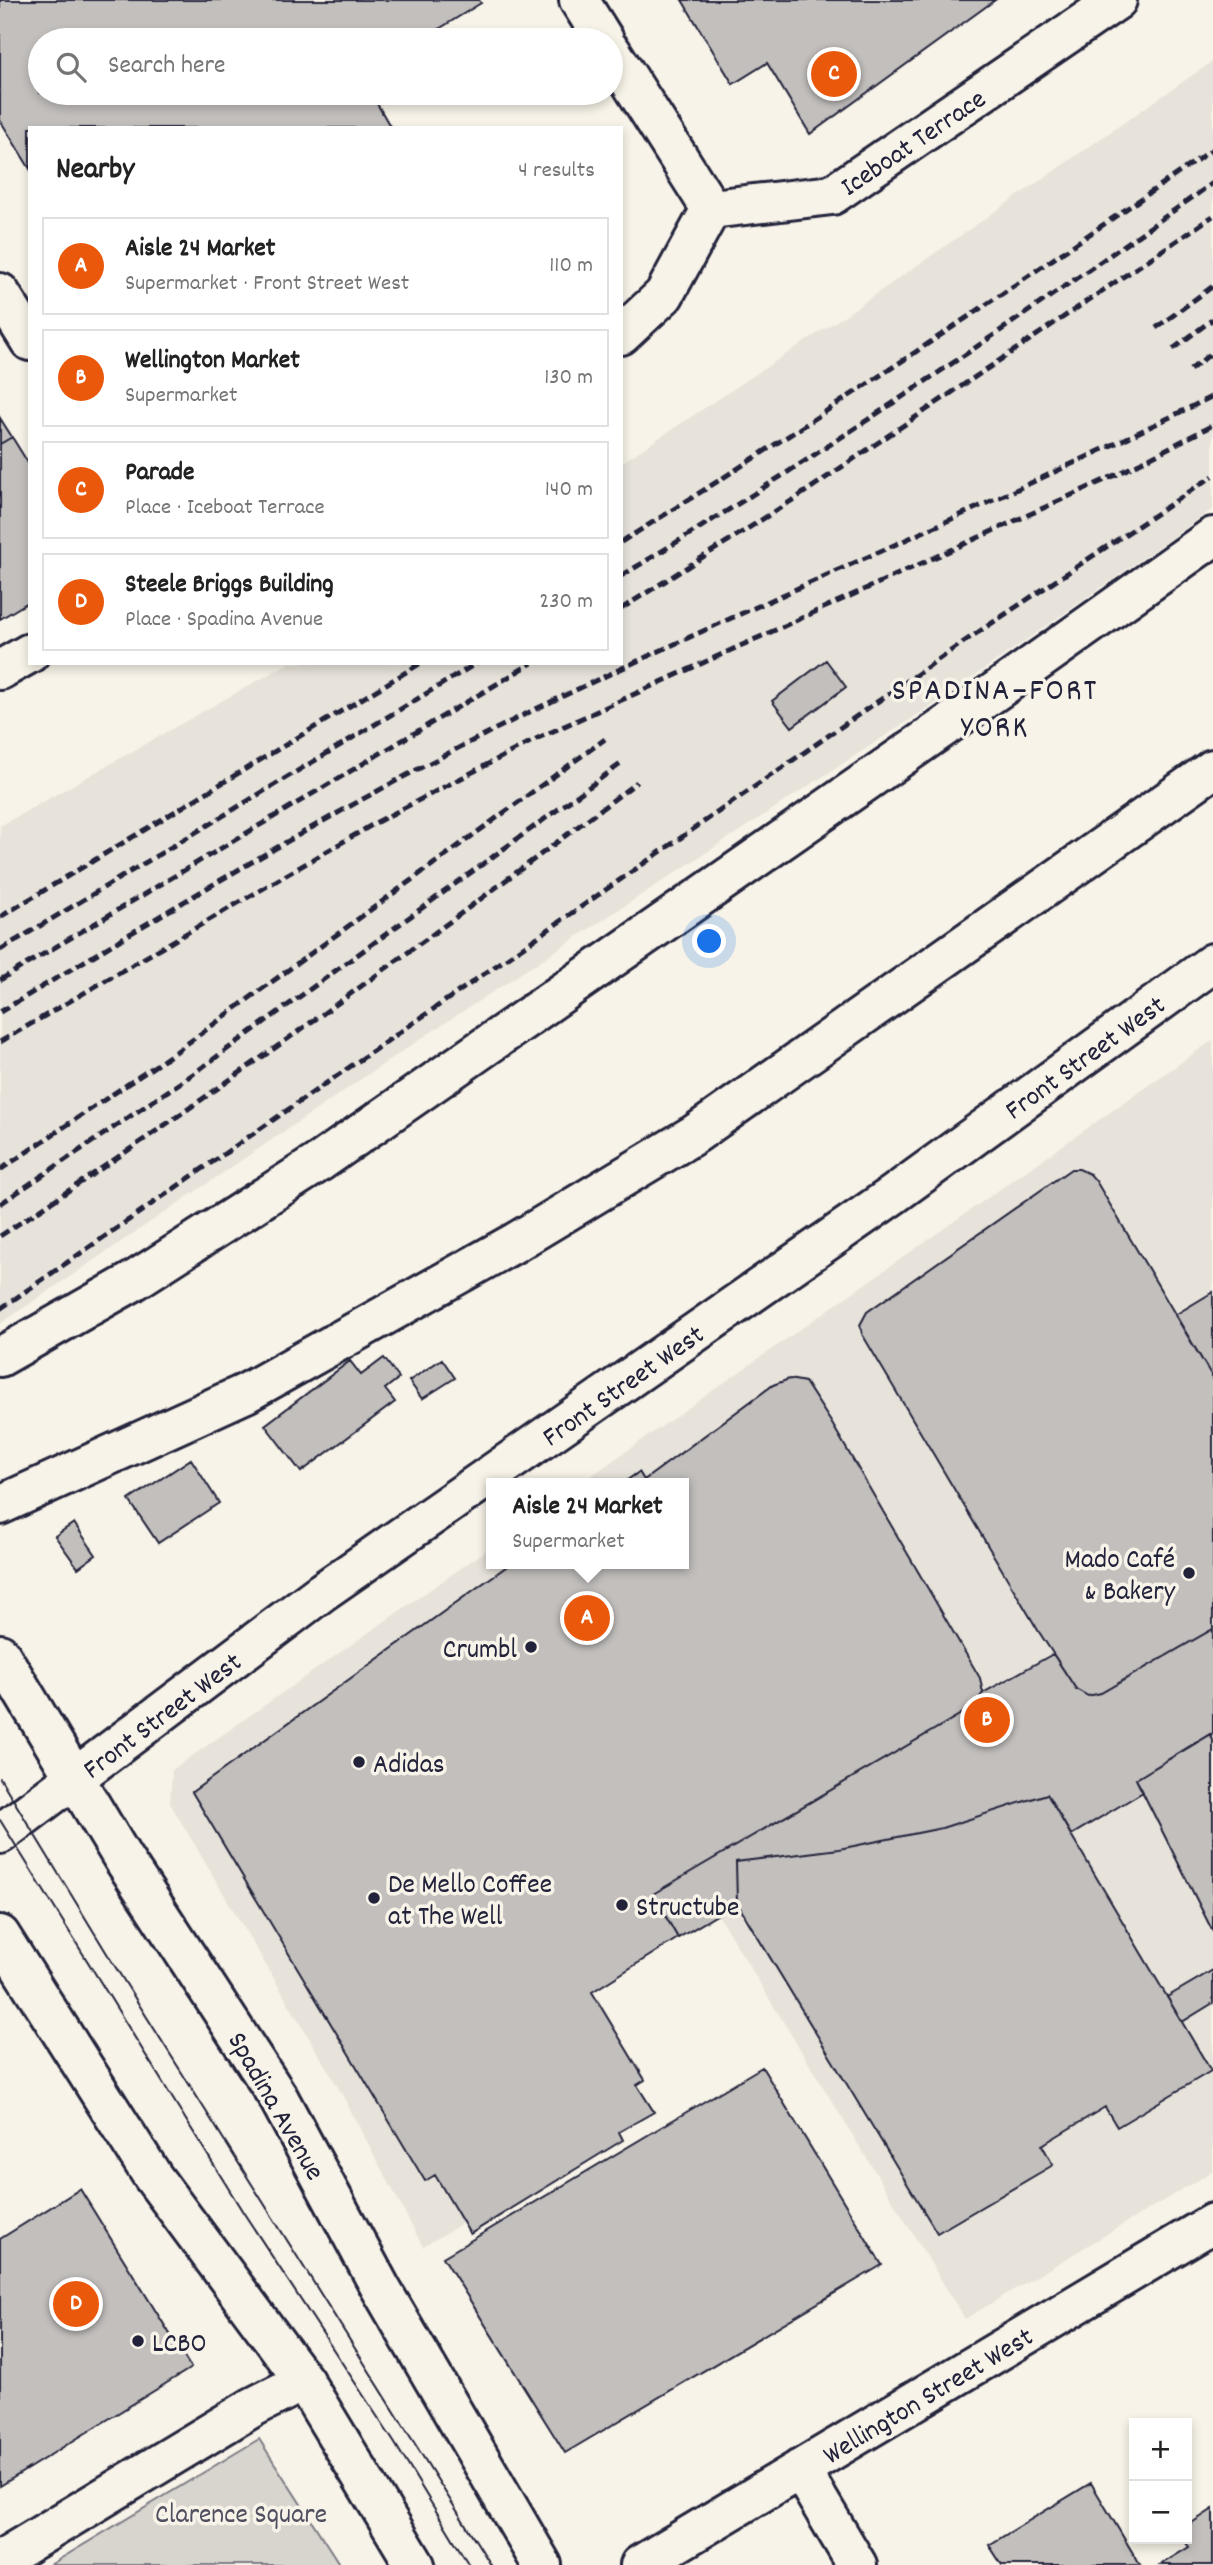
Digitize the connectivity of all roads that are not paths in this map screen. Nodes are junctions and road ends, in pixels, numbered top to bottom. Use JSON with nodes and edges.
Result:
{"nodes":[{"id":1,"x":579,"y":0,"type":"edge"},
{"id":2,"x":1118,"y":0,"type":"edge"},
{"id":3,"x":596,"y":28,"type":"edge"},
{"id":4,"x":623,"y":70,"type":"edge"},
{"id":5,"x":711,"y":209,"type":"junction"},
{"id":6,"x":0,"y":293,"type":"edge"},
{"id":7,"x":623,"y":333,"type":"edge"},
{"id":8,"x":28,"y":338,"type":"edge"},
{"id":9,"x":1213,"y":537,"type":"edge"},
{"id":10,"x":28,"y":654,"type":"edge"},
{"id":11,"x":0,"y":670,"type":"edge"},
{"id":12,"x":1213,"y":768,"type":"edge"},
{"id":13,"x":1213,"y":963,"type":"edge"},
{"id":14,"x":0,"y":1357,"type":"edge"},
{"id":15,"x":2,"y":1499,"type":"edge"},
{"id":16,"x":0,"y":1654,"type":"edge"},
{"id":17,"x":76,"y":1778,"type":"junction"},
{"id":18,"x":0,"y":1834,"type":"edge"},
{"id":19,"x":0,"y":1935,"type":"edge"},
{"id":20,"x":1213,"y":2223,"type":"edge"},
{"id":21,"x":303,"y":2381,"type":"junction"},
{"id":22,"x":800,"y":2469,"type":"junction"},
{"id":23,"x":0,"y":2560,"type":"edge"},
{"id":24,"x":662,"y":2560,"type":"edge"},
{"id":25,"x":415,"y":2565,"type":"edge"},
{"id":26,"x":542,"y":2565,"type":"edge"},
{"id":27,"x":857,"y":2565,"type":"edge"}],
"edges":[{"from":1,"to":3,"type":"main road"},
{"from":2,"to":5,"type":"main road","name":"Iceboat Terrace"},
{"from":4,"to":5,"type":"main road"},
{"from":5,"to":7,"type":"main road"},
{"from":6,"to":8,"type":"main road"},
{"from":9,"to":14,"type":"main road"},
{"from":10,"to":11,"type":"main road"},
{"from":12,"to":15,"type":"main road"},
{"from":13,"to":17,"type":"main road","name":"Front Street West"},
{"from":16,"to":17,"type":"main road","name":"Spadina Avenue"},
{"from":17,"to":18,"type":"main road","name":"Front Street West"},
{"from":17,"to":26,"type":"main road","name":"Spadina Avenue"},
{"from":19,"to":21,"type":"main road"},
{"from":20,"to":22,"type":"main road","name":"Wellington Street West"},
{"from":21,"to":23,"type":"main road"},
{"from":21,"to":25,"type":"main road"},
{"from":22,"to":24,"type":"main road","name":"Wellington Street West"},
{"from":22,"to":27,"type":"main road"}]}
